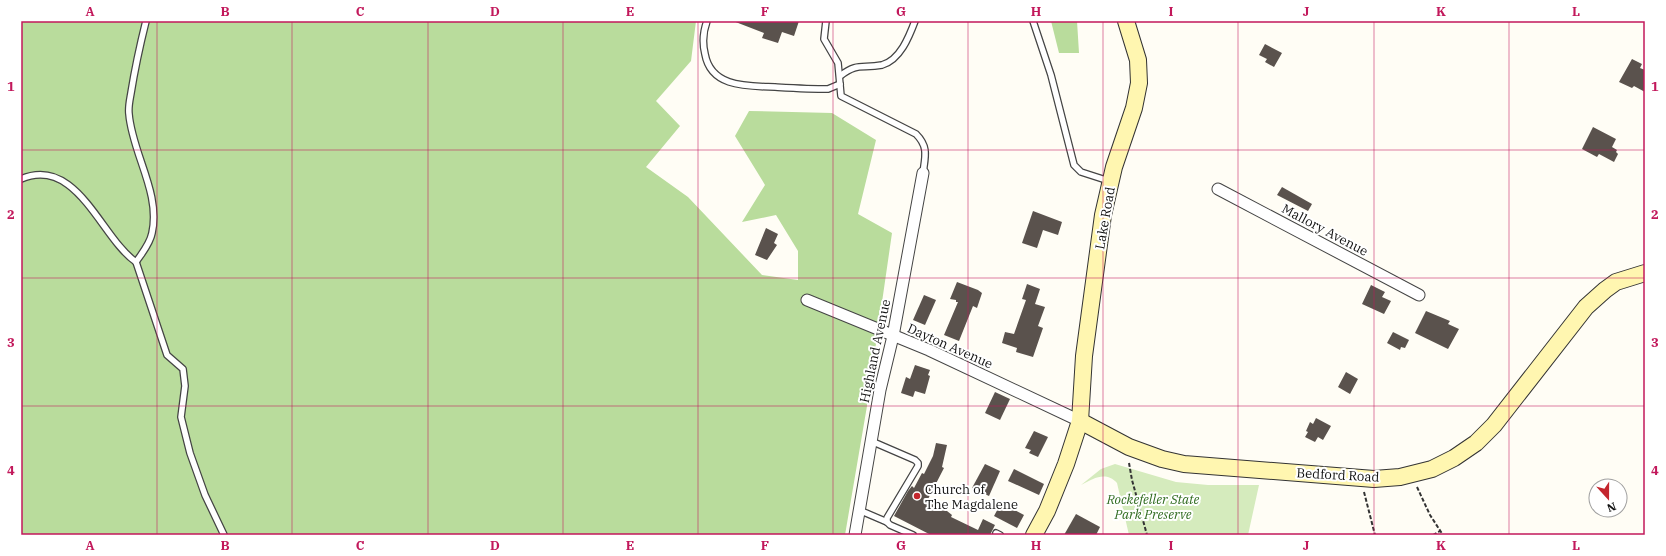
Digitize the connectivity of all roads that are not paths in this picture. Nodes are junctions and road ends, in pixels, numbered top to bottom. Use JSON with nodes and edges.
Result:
{"nodes":[{"id":1,"x":146,"y":21,"type":"edge"},
{"id":2,"x":707,"y":21,"type":"edge"},
{"id":3,"x":826,"y":21,"type":"edge"},
{"id":4,"x":915,"y":21,"type":"edge"},
{"id":5,"x":1033,"y":21,"type":"edge"},
{"id":6,"x":1126,"y":21,"type":"edge"},
{"id":7,"x":840,"y":76,"type":"junction"},
{"id":8,"x":840,"y":84,"type":"junction"},
{"id":9,"x":923,"y":173,"type":"joint"},
{"id":10,"x":21,"y":179,"type":"edge"},
{"id":11,"x":1111,"y":181,"type":"junction"},
{"id":12,"x":1218,"y":189,"type":"dead end"},
{"id":13,"x":136,"y":262,"type":"junction"},
{"id":14,"x":1645,"y":273,"type":"edge"},
{"id":15,"x":1419,"y":296,"type":"dead end"},
{"id":16,"x":807,"y":300,"type":"dead end"},
{"id":17,"x":893,"y":336,"type":"junction"},
{"id":18,"x":1080,"y":421,"type":"junction"},
{"id":19,"x":871,"y":441,"type":"junction"},
{"id":20,"x":859,"y":510,"type":"junction"},
{"id":21,"x":887,"y":522,"type":"junction"},
{"id":22,"x":224,"y":535,"type":"edge"},
{"id":23,"x":855,"y":535,"type":"edge"},
{"id":24,"x":913,"y":535,"type":"edge"},
{"id":25,"x":1034,"y":535,"type":"edge"}],
"edges":[{"from":1,"to":13,"type":"lane"},
{"from":2,"to":8,"type":"lane"},
{"from":3,"to":7,"type":"lane"},
{"from":4,"to":7,"type":"lane"},
{"from":5,"to":11,"type":"lane"},
{"from":6,"to":11,"type":"main road","name":"Lake Road"},
{"from":7,"to":8,"type":"lane"},
{"from":8,"to":9,"type":"lane"},
{"from":9,"to":17,"type":"street","name":"Highland Avenue"},
{"from":10,"to":13,"type":"lane"},
{"from":11,"to":18,"type":"main road","name":"Lake Road"},
{"from":12,"to":15,"type":"street","name":"Mallory Avenue"},
{"from":13,"to":22,"type":"lane"},
{"from":14,"to":18,"type":"main road","name":"Bedford Road"},
{"from":16,"to":17,"type":"street","name":"Dayton Avenue"},
{"from":17,"to":18,"type":"street","name":"Dayton Avenue"},
{"from":17,"to":19,"type":"street","name":"Highland Avenue"},
{"from":18,"to":25,"type":"main road"},
{"from":19,"to":20,"type":"street","name":"Highland Avenue"},
{"from":19,"to":21,"type":"lane"},
{"from":20,"to":21,"type":"lane"},
{"from":20,"to":23,"type":"street","name":"Highland Avenue"},
{"from":21,"to":24,"type":"lane"}]}
